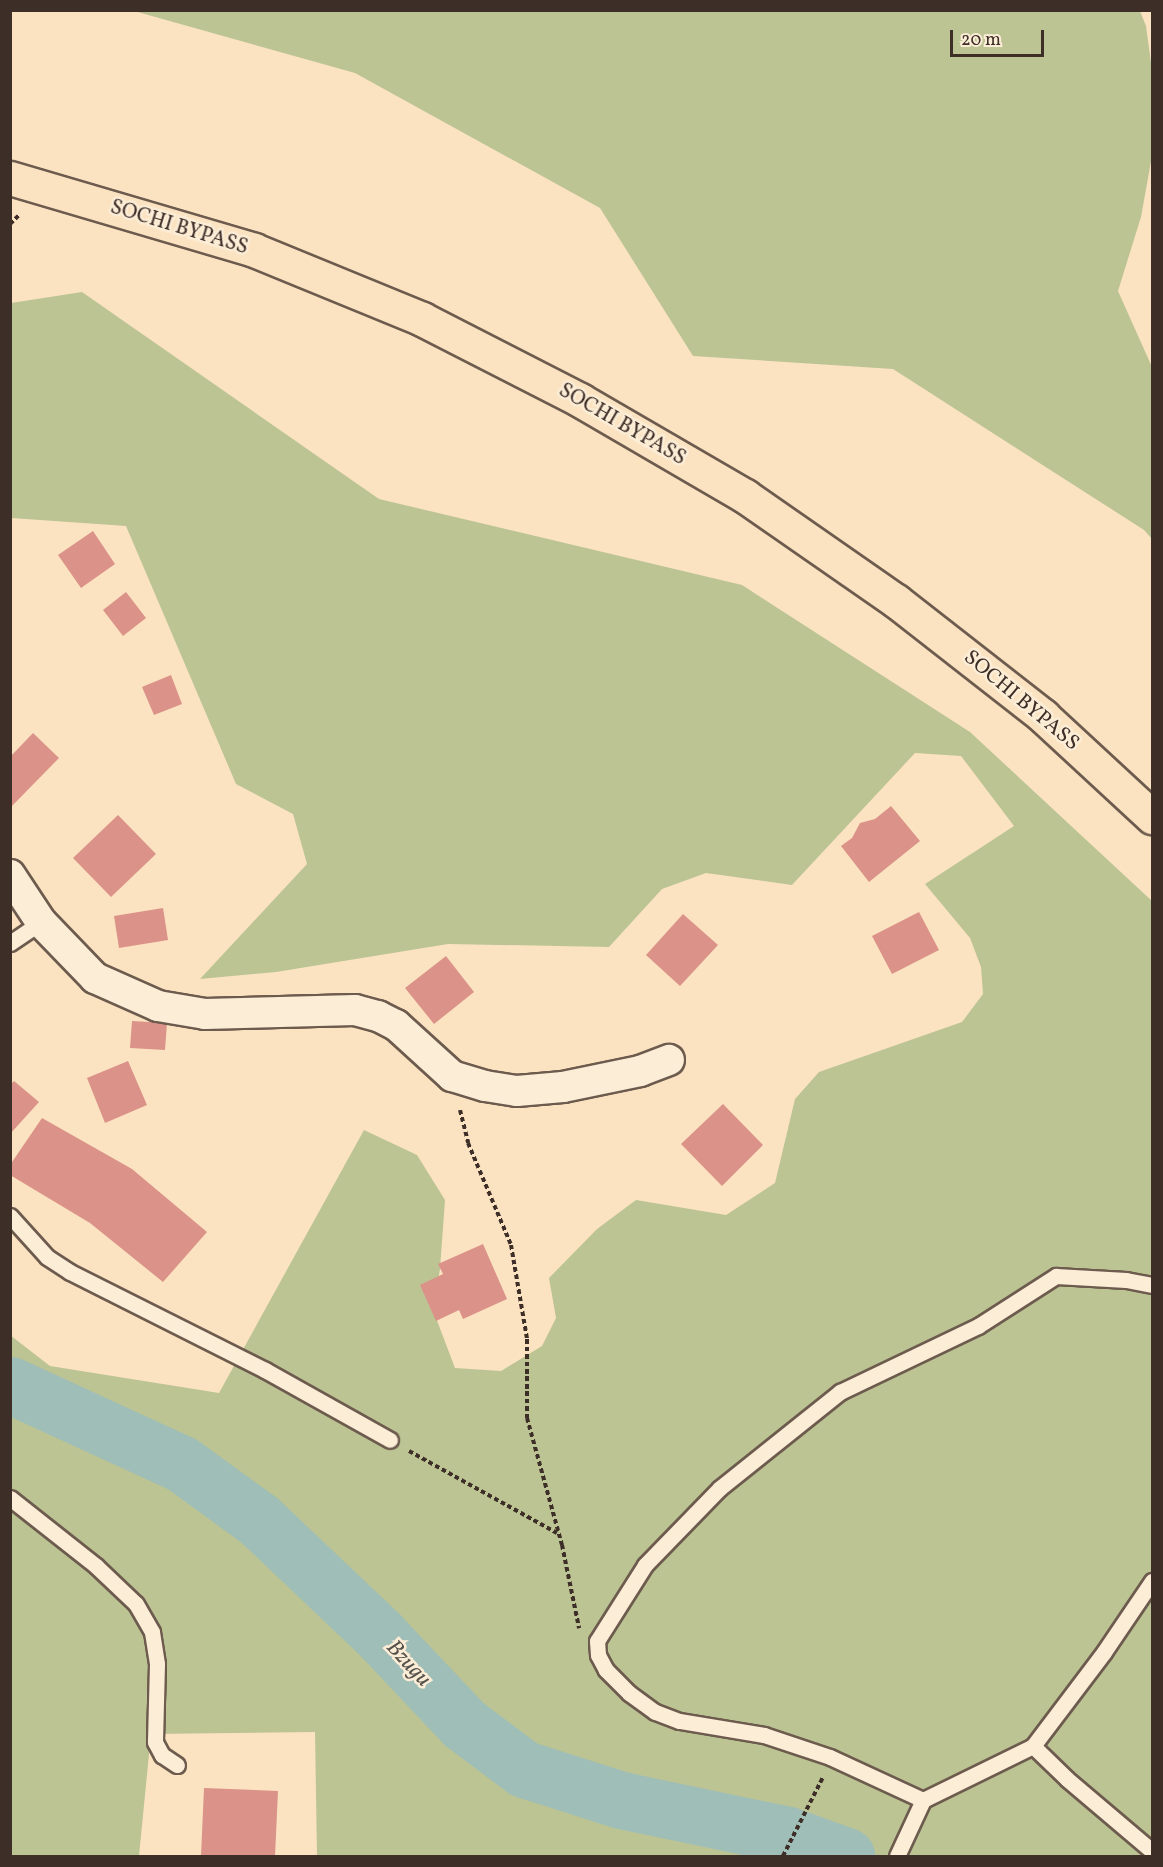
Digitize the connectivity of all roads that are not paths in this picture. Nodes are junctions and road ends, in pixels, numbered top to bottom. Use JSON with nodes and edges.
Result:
{"nodes":[{"id":1,"x":10,"y":178,"type":"edge"},
{"id":2,"x":1152,"y":817,"type":"edge"},
{"id":3,"x":10,"y":875,"type":"edge"},
{"id":4,"x":41,"y":922,"type":"junction"},
{"id":5,"x":10,"y":943,"type":"edge"},
{"id":6,"x":669,"y":1060,"type":"dead end"},
{"id":7,"x":10,"y":1216,"type":"edge"},
{"id":8,"x":1152,"y":1285,"type":"edge"},
{"id":9,"x":390,"y":1440,"type":"road end"},
{"id":10,"x":10,"y":1498,"type":"edge"},
{"id":11,"x":1152,"y":1581,"type":"edge"},
{"id":12,"x":1033,"y":1746,"type":"junction"},
{"id":13,"x":177,"y":1765,"type":"dead end"},
{"id":14,"x":923,"y":1800,"type":"junction"},
{"id":15,"x":1152,"y":1851,"type":"edge"},
{"id":16,"x":897,"y":1857,"type":"edge"}],
"edges":[{"from":1,"to":2,"type":"highway","name":"SOCHI BYPASS"},
{"from":3,"to":4,"type":"street"},
{"from":4,"to":5,"type":"lane"},
{"from":4,"to":6,"type":"street"},
{"from":7,"to":9,"type":"lane"},
{"from":8,"to":14,"type":"lane"},
{"from":10,"to":13,"type":"lane"},
{"from":11,"to":12,"type":"lane"},
{"from":12,"to":14,"type":"lane"},
{"from":12,"to":15,"type":"lane"},
{"from":14,"to":16,"type":"lane"}]}
